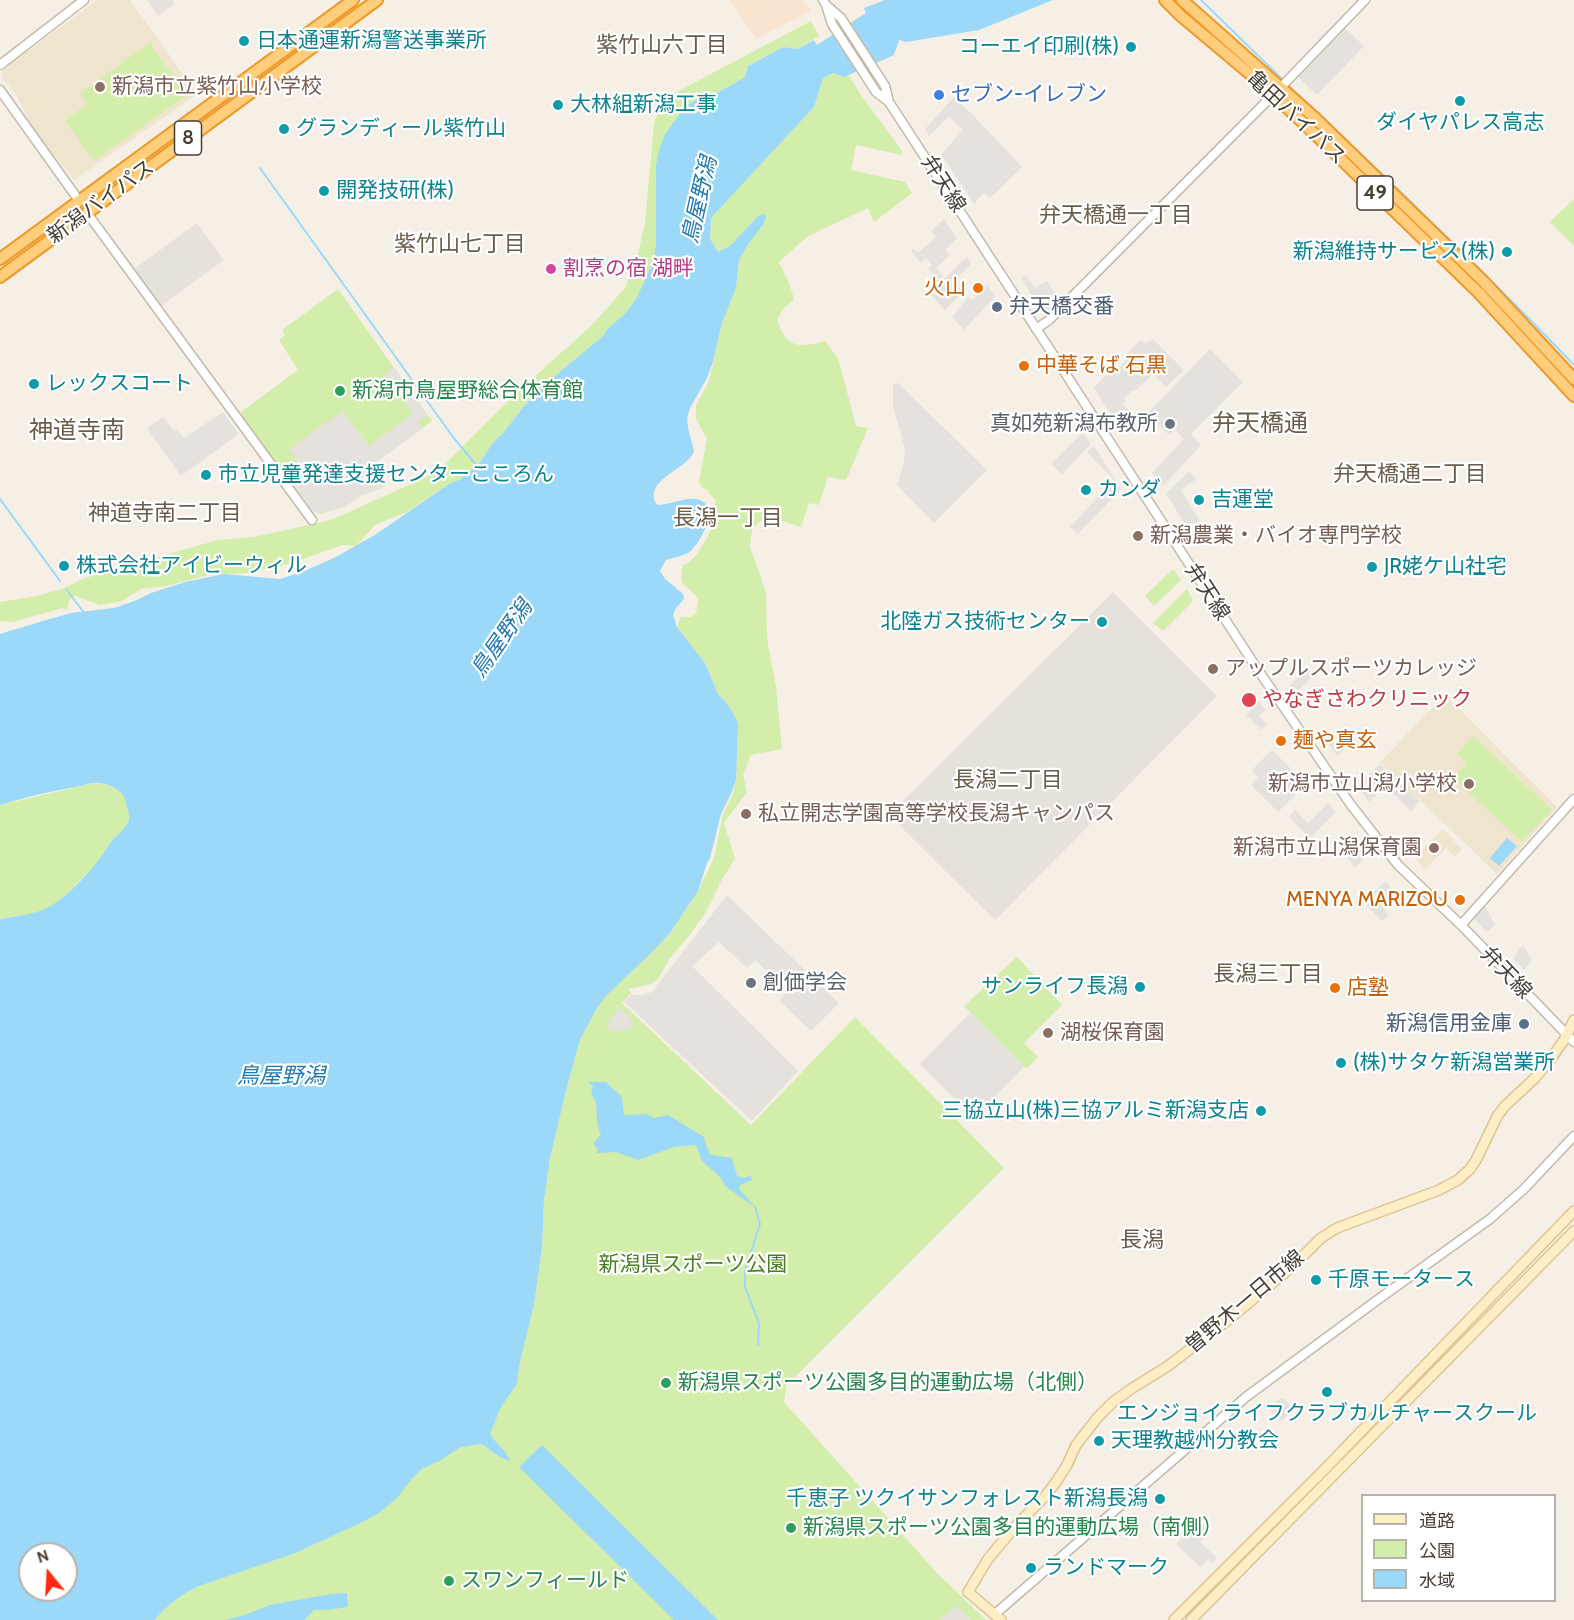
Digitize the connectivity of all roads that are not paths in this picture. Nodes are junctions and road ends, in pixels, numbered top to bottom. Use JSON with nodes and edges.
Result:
{"nodes":[{"id":1,"x":84,"y":0,"type":"edge"},
{"id":2,"x":353,"y":0,"type":"edge"},
{"id":3,"x":377,"y":0,"type":"edge"},
{"id":4,"x":1165,"y":0,"type":"edge"},
{"id":5,"x":1182,"y":0,"type":"edge"},
{"id":6,"x":1365,"y":0,"type":"edge"},
{"id":7,"x":824,"y":2,"type":"edge"},
{"id":8,"x":0,"y":65,"type":"edge"},
{"id":9,"x":1286,"y":82,"type":"dead end"},
{"id":10,"x":0,"y":90,"type":"edge"},
{"id":11,"x":1268,"y":100,"type":"dead end"},
{"id":12,"x":889,"y":102,"type":"junction"},
{"id":13,"x":75,"y":195,"type":"dead end"},
{"id":14,"x":90,"y":217,"type":"dead end"},
{"id":15,"x":0,"y":259,"type":"edge"},
{"id":16,"x":0,"y":277,"type":"edge"},
{"id":17,"x":1036,"y":328,"type":"junction"},
{"id":18,"x":1574,"y":380,"type":"edge"},
{"id":19,"x":1574,"y":396,"type":"edge"},
{"id":20,"x":312,"y":520,"type":"dead end"},
{"id":21,"x":1574,"y":799,"type":"edge"},
{"id":22,"x":1461,"y":925,"type":"junction"},
{"id":23,"x":1574,"y":1020,"type":"edge"},
{"id":24,"x":1566,"y":1034,"type":"junction"},
{"id":25,"x":1574,"y":1042,"type":"edge"},
{"id":26,"x":1574,"y":1136,"type":"edge"},
{"id":27,"x":1574,"y":1211,"type":"edge"},
{"id":28,"x":1574,"y":1231,"type":"edge"},
{"id":29,"x":998,"y":1617,"type":"edge"},
{"id":30,"x":1174,"y":1620,"type":"edge"},
{"id":31,"x":1191,"y":1620,"type":"edge"}],
"edges":[{"from":1,"to":8,"type":"street"},
{"from":2,"to":15,"type":"highway","name":"新潟バイパス","number":"8"},
{"from":3,"to":16,"type":"highway","name":"新潟バイパス","number":"8"},
{"from":4,"to":19,"type":"highway","name":"亀田バイパス","number":"49"},
{"from":5,"to":18,"type":"highway","name":"亀田バイパス","number":"49"},
{"from":6,"to":9,"type":"street"},
{"from":7,"to":12,"type":"street"},
{"from":7,"to":12,"type":"street"},
{"from":10,"to":13,"type":"street"},
{"from":11,"to":17,"type":"street"},
{"from":12,"to":17,"type":"street","name":"弁天線"},
{"from":14,"to":20,"type":"street"},
{"from":17,"to":22,"type":"street","name":"弁天線"},
{"from":21,"to":22,"type":"street"},
{"from":22,"to":24,"type":"street","name":"弁天線"},
{"from":23,"to":24,"type":"main road","name":"曽野木一日市線"},
{"from":24,"to":25,"type":"street","name":"弁天線"},
{"from":24,"to":29,"type":"main road","name":"曽野木一日市線"},
{"from":26,"to":29,"type":"street"},
{"from":27,"to":30,"type":"main road"},
{"from":28,"to":31,"type":"main road"}]}
